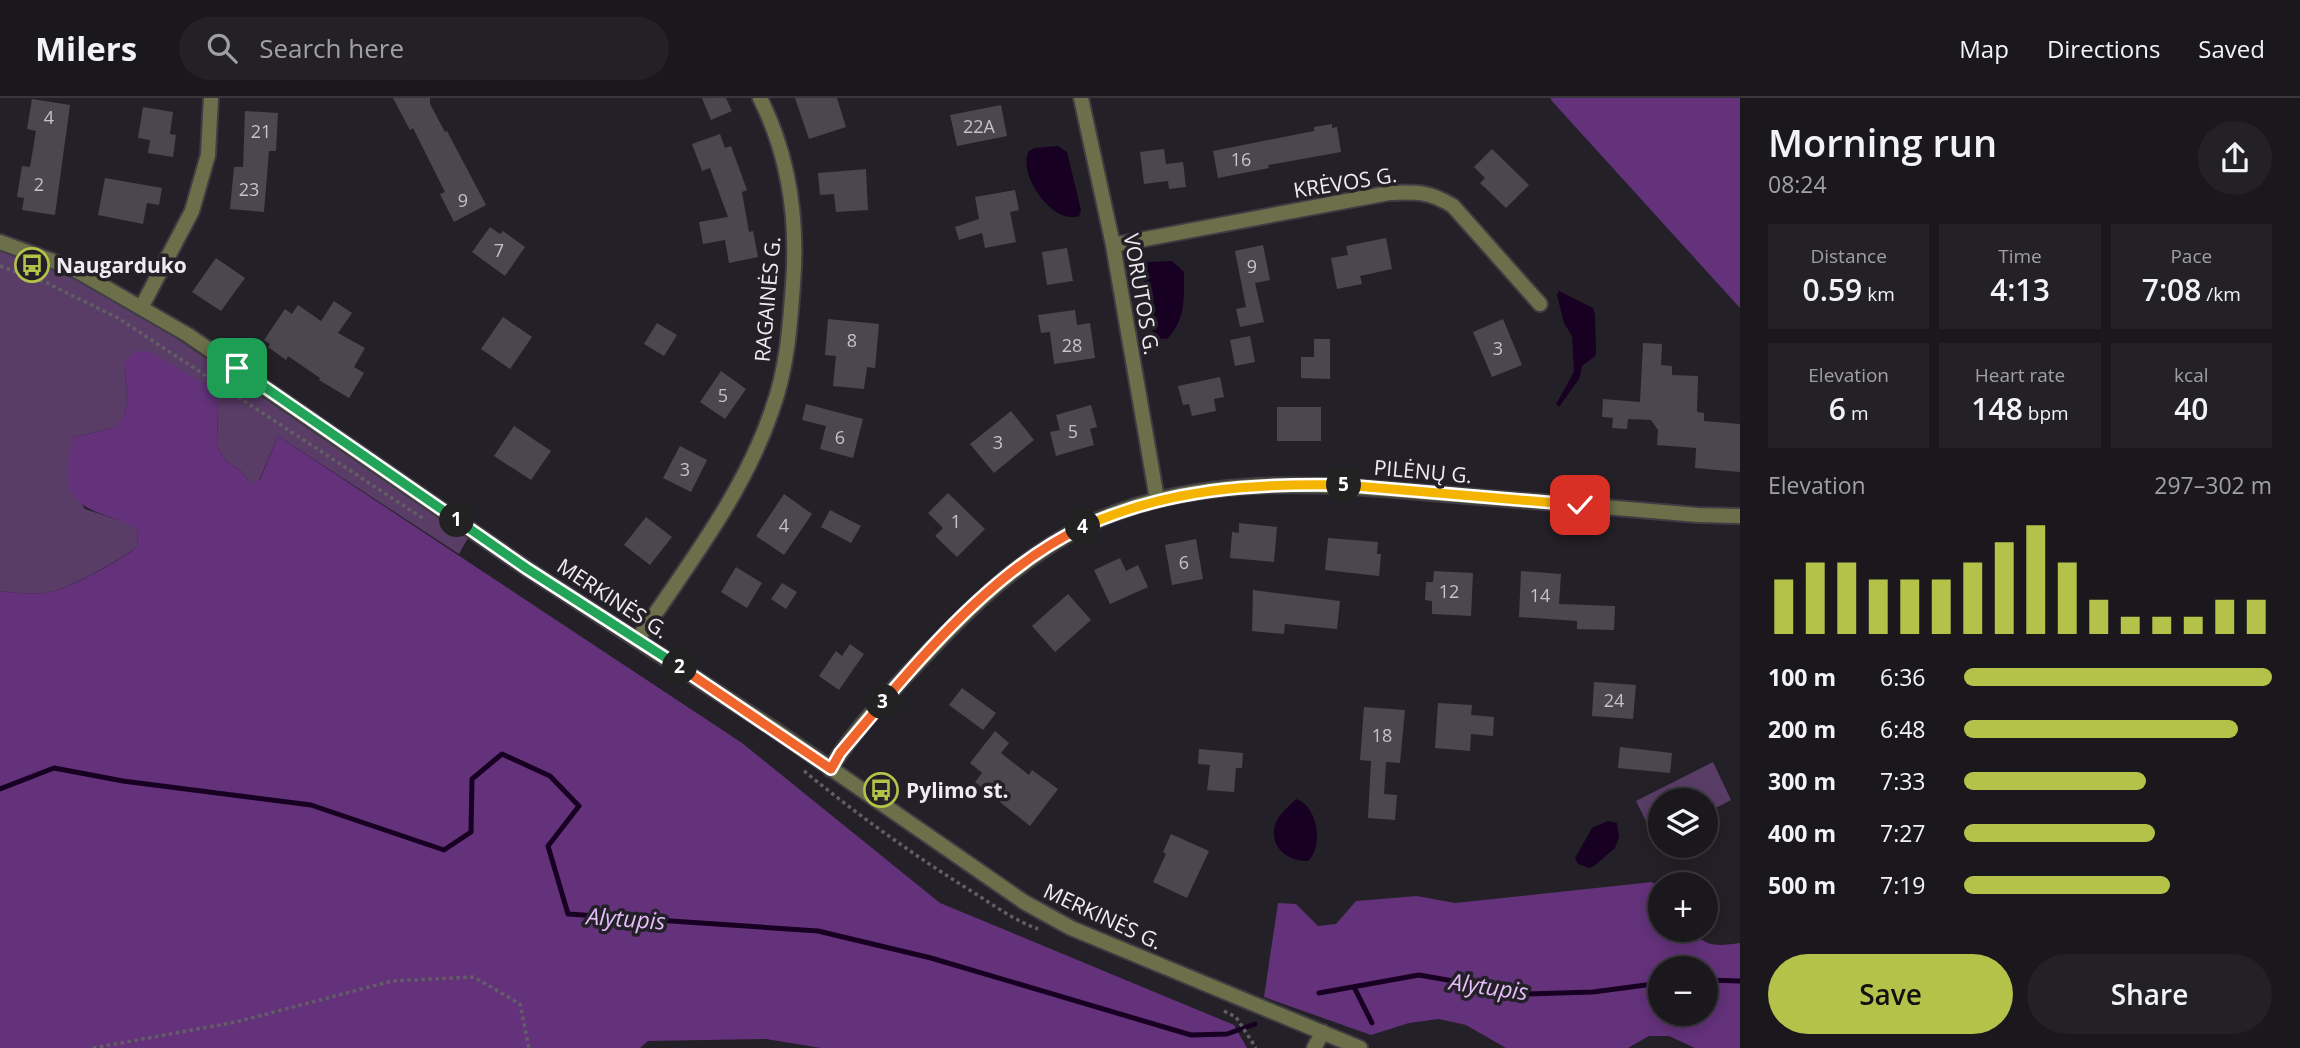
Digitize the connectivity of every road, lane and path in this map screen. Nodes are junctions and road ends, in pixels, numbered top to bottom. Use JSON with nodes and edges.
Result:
{"nodes":[{"id":1,"x":211,"y":98,"type":"edge"},
{"id":2,"x":760,"y":98,"type":"edge"},
{"id":3,"x":1081,"y":98,"type":"edge"},
{"id":4,"x":0,"y":242,"type":"edge"},
{"id":5,"x":1113,"y":245,"type":"junction"},
{"id":6,"x":1540,"y":304,"type":"dead end"},
{"id":7,"x":141,"y":308,"type":"junction"},
{"id":8,"x":1157,"y":499,"type":"junction"},
{"id":9,"x":1740,"y":516,"type":"edge"},
{"id":10,"x":638,"y":639,"type":"junction"},
{"id":11,"x":831,"y":769,"type":"junction"},
{"id":12,"x":1236,"y":1017,"type":"dead end"},
{"id":13,"x":1323,"y":1032,"type":"junction"},
{"id":14,"x":93,"y":1048,"type":"edge"},
{"id":15,"x":529,"y":1048,"type":"edge"},
{"id":16,"x":1256,"y":1048,"type":"edge"},
{"id":17,"x":1314,"y":1048,"type":"edge"},
{"id":18,"x":1360,"y":1048,"type":"edge"}],
"edges":[{"from":1,"to":7,"type":"street"},
{"from":2,"to":10,"type":"street","name":"RAGAINĖS G."},
{"from":3,"to":5,"type":"street","name":"VORUTOS G."},
{"from":4,"to":7,"type":"street","name":"MERKINĖS G."},
{"from":5,"to":6,"type":"street","name":"KRĖVOS G."},
{"from":5,"to":8,"type":"street","name":"VORUTOS G."},
{"from":7,"to":10,"type":"street","name":"MERKINĖS G."},
{"from":8,"to":9,"type":"street","name":"PILĖNŲ G."},
{"from":8,"to":11,"type":"street","name":"PILĖNŲ G."},
{"from":10,"to":11,"type":"street","name":"MERKINĖS G."},
{"from":11,"to":13,"type":"street","name":"MERKINĖS G."},
{"from":12,"to":16,"type":"path"},
{"from":13,"to":17,"type":"street"},
{"from":13,"to":18,"type":"street","name":"MERKINĖS G."},
{"from":14,"to":15,"type":"path"}]}
